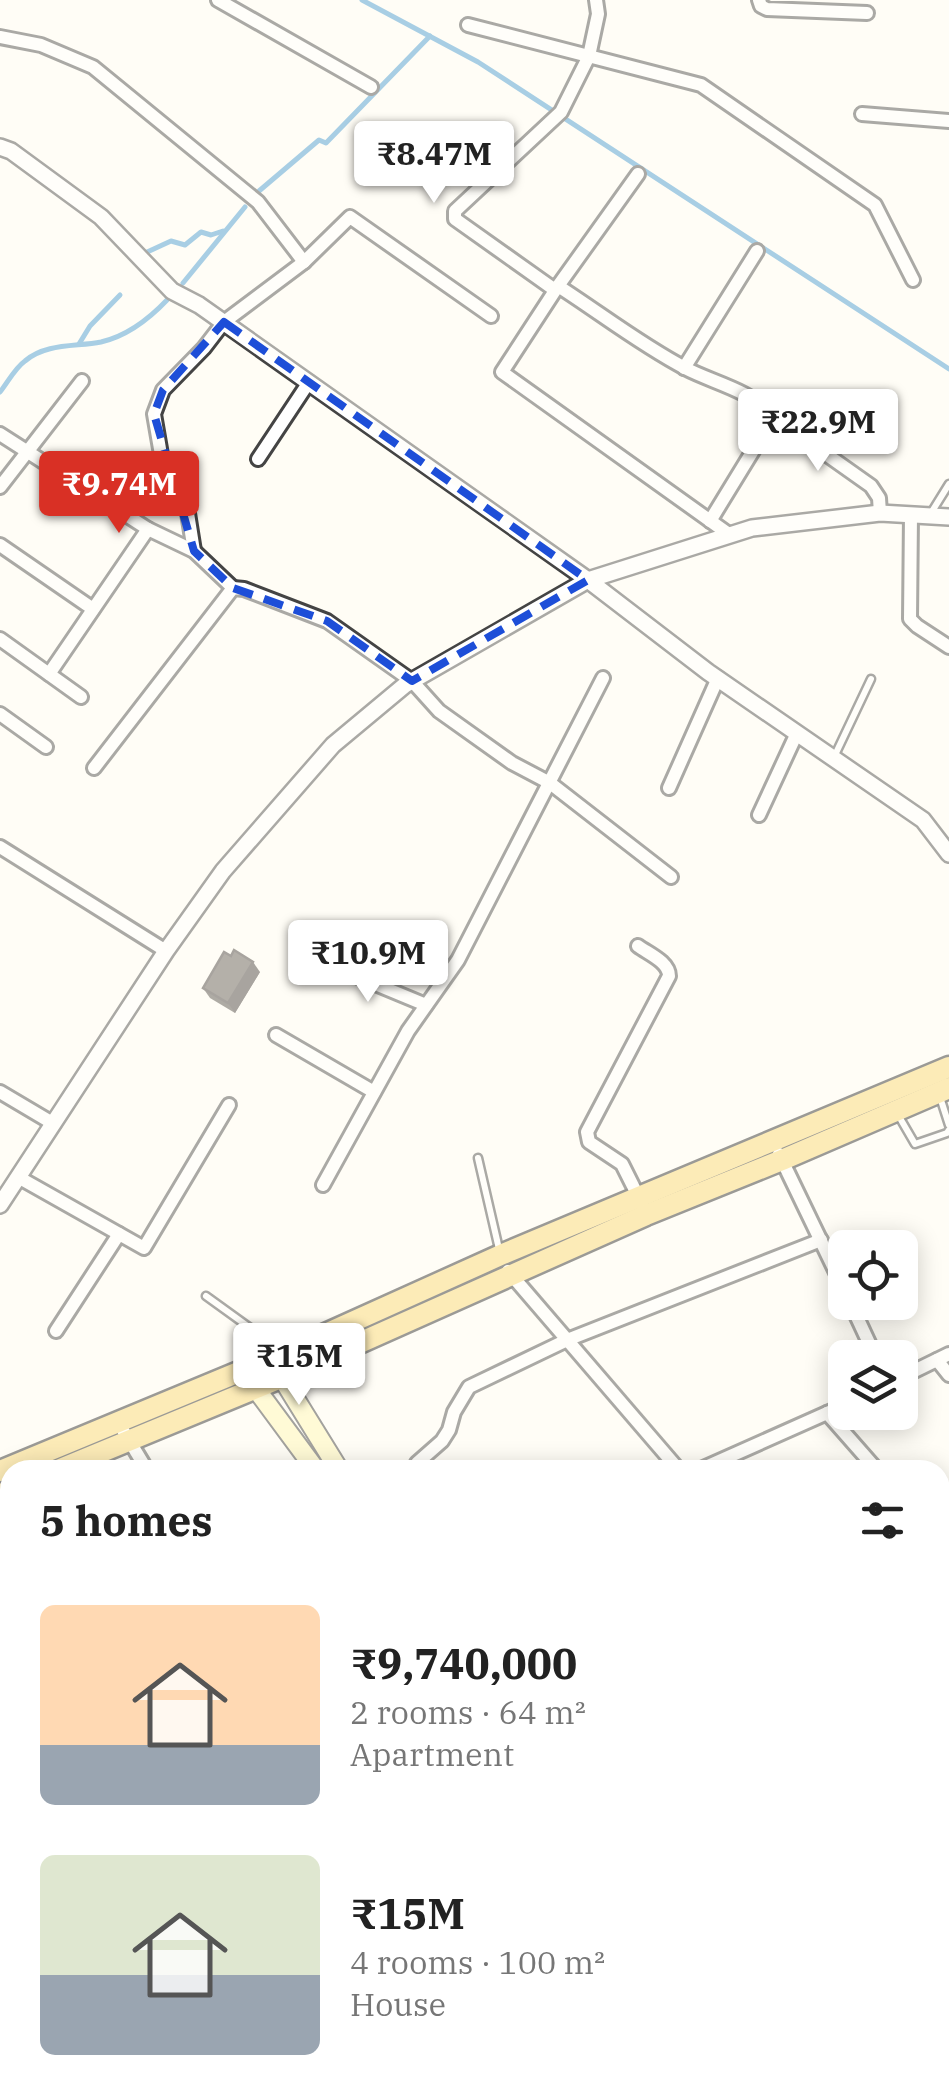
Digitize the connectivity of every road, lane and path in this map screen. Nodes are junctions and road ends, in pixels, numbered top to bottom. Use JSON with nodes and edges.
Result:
{"nodes":[{"id":1,"x":218,"y":0,"type":"edge"},
{"id":2,"x":596,"y":0,"type":"edge"},
{"id":3,"x":759,"y":0,"type":"edge"},
{"id":4,"x":868,"y":13,"type":"dead end"},
{"id":5,"x":468,"y":24,"type":"dead end"},
{"id":6,"x":0,"y":37,"type":"edge"},
{"id":7,"x":588,"y":56,"type":"junction"},
{"id":8,"x":371,"y":88,"type":"dead end"},
{"id":9,"x":862,"y":114,"type":"dead end"},
{"id":10,"x":949,"y":121,"type":"edge"},
{"id":11,"x":0,"y":147,"type":"edge"},
{"id":12,"x":638,"y":174,"type":"dead end"},
{"id":13,"x":757,"y":251,"type":"dead end"},
{"id":14,"x":304,"y":262,"type":"junction"},
{"id":15,"x":914,"y":280,"type":"dead end"},
{"id":16,"x":557,"y":288,"type":"junction"},
{"id":17,"x":491,"y":316,"type":"dead end"},
{"id":18,"x":224,"y":322,"type":"junction"},
{"id":19,"x":684,"y":368,"type":"junction"},
{"id":20,"x":82,"y":381,"type":"dead end"},
{"id":21,"x":308,"y":382,"type":"junction"},
{"id":22,"x":768,"y":423,"type":"junction"},
{"id":23,"x":0,"y":434,"type":"edge"},
{"id":24,"x":27,"y":452,"type":"junction"},
{"id":25,"x":258,"y":459,"type":"dead end"},
{"id":26,"x":949,"y":484,"type":"edge"},
{"id":27,"x":0,"y":487,"type":"edge"},
{"id":28,"x":880,"y":513,"type":"junction"},
{"id":29,"x":911,"y":515,"type":"junction"},
{"id":30,"x":929,"y":516,"type":"junction"},
{"id":31,"x":949,"y":517,"type":"edge"},
{"id":32,"x":710,"y":521,"type":"junction"},
{"id":33,"x":148,"y":530,"type":"junction"},
{"id":34,"x":730,"y":535,"type":"junction"},
{"id":35,"x":0,"y":544,"type":"edge"},
{"id":36,"x":194,"y":551,"type":"junction"},
{"id":37,"x":588,"y":580,"type":"junction"},
{"id":38,"x":234,"y":588,"type":"junction"},
{"id":39,"x":93,"y":609,"type":"junction"},
{"id":40,"x":0,"y":639,"type":"edge"},
{"id":41,"x":949,"y":647,"type":"edge"},
{"id":42,"x":49,"y":674,"type":"junction"},
{"id":43,"x":603,"y":678,"type":"dead end"},
{"id":44,"x":718,"y":678,"type":"junction"},
{"id":45,"x":871,"y":679,"type":"dead end"},
{"id":46,"x":412,"y":681,"type":"junction"},
{"id":47,"x":81,"y":698,"type":"dead end"},
{"id":48,"x":0,"y":714,"type":"edge"},
{"id":49,"x":797,"y":732,"type":"junction"},
{"id":50,"x":46,"y":747,"type":"dead end"},
{"id":51,"x":833,"y":758,"type":"junction"},
{"id":52,"x":94,"y":768,"type":"dead end"},
{"id":53,"x":550,"y":783,"type":"junction"},
{"id":54,"x":669,"y":788,"type":"dead end"},
{"id":55,"x":760,"y":816,"type":"dead end"},
{"id":56,"x":0,"y":846,"type":"edge"},
{"id":57,"x":949,"y":854,"type":"edge"},
{"id":58,"x":671,"y":877,"type":"dead end"},
{"id":59,"x":638,"y":946,"type":"dead end"},
{"id":60,"x":166,"y":951,"type":"junction"},
{"id":61,"x":327,"y":964,"type":"dead end"},
{"id":62,"x":426,"y":1006,"type":"junction"},
{"id":63,"x":276,"y":1035,"type":"dead end"},
{"id":64,"x":949,"y":1067,"type":"edge"},
{"id":65,"x":944,"y":1090,"type":"edge"},
{"id":66,"x":0,"y":1092,"type":"edge"},
{"id":67,"x":374,"y":1092,"type":"junction"},
{"id":68,"x":229,"y":1106,"type":"dead end"},
{"id":69,"x":896,"y":1111,"type":"junction"},
{"id":70,"x":54,"y":1124,"type":"junction"},
{"id":71,"x":949,"y":1128,"type":"edge"},
{"id":72,"x":778,"y":1151,"type":"junction"},
{"id":73,"x":478,"y":1158,"type":"dead end"},
{"id":74,"x":18,"y":1177,"type":"junction"},
{"id":75,"x":323,"y":1184,"type":"dead end"},
{"id":76,"x":0,"y":1205,"type":"edge"},
{"id":77,"x":643,"y":1206,"type":"junction"},
{"id":78,"x":119,"y":1234,"type":"junction"},
{"id":79,"x":821,"y":1240,"type":"junction"},
{"id":80,"x":828,"y":1255,"type":"edge"},
{"id":81,"x":505,"y":1265,"type":"junction"},
{"id":82,"x":206,"y":1296,"type":"dead end"},
{"id":83,"x":56,"y":1332,"type":"dead end"},
{"id":84,"x":567,"y":1340,"type":"junction"},
{"id":85,"x":277,"y":1356,"type":"junction"},
{"id":86,"x":943,"y":1357,"type":"edge"},
{"id":87,"x":918,"y":1369,"type":"edge"},
{"id":88,"x":244,"y":1370,"type":"junction"},
{"id":89,"x":949,"y":1374,"type":"edge"},
{"id":90,"x":282,"y":1377,"type":"junction"},
{"id":91,"x":254,"y":1389,"type":"junction"},
{"id":92,"x":827,"y":1413,"type":"joint"},
{"id":93,"x":123,"y":1431,"type":"junction"},
{"id":94,"x":34,"y":1460,"type":"edge"},
{"id":95,"x":75,"y":1460,"type":"edge"},
{"id":96,"x":141,"y":1460,"type":"edge"},
{"id":97,"x":308,"y":1460,"type":"edge"},
{"id":98,"x":333,"y":1460,"type":"edge"},
{"id":99,"x":420,"y":1460,"type":"edge"},
{"id":100,"x":670,"y":1460,"type":"edge"},
{"id":101,"x":721,"y":1460,"type":"edge"},
{"id":102,"x":867,"y":1460,"type":"edge"}],
"edges":[{"from":1,"to":8,"type":"street"},
{"from":2,"to":7,"type":"street"},
{"from":3,"to":4,"type":"street"},
{"from":5,"to":7,"type":"street"},
{"from":6,"to":14,"type":"street"},
{"from":7,"to":15,"type":"street"},
{"from":7,"to":16,"type":"street"},
{"from":9,"to":10,"type":"street"},
{"from":11,"to":18,"type":"street"},
{"from":12,"to":16,"type":"street"},
{"from":13,"to":19,"type":"street"},
{"from":14,"to":17,"type":"street"},
{"from":14,"to":18,"type":"street"},
{"from":16,"to":19,"type":"street"},
{"from":16,"to":32,"type":"street"},
{"from":18,"to":21,"type":"street"},
{"from":18,"to":36,"type":"street"},
{"from":19,"to":22,"type":"street"},
{"from":20,"to":24,"type":"street"},
{"from":21,"to":25,"type":"street"},
{"from":21,"to":37,"type":"street"},
{"from":22,"to":28,"type":"street"},
{"from":22,"to":32,"type":"street"},
{"from":23,"to":24,"type":"street"},
{"from":24,"to":27,"type":"street"},
{"from":24,"to":33,"type":"street"},
{"from":26,"to":30,"type":"lane"},
{"from":28,"to":29,"type":"street"},
{"from":28,"to":34,"type":"street"},
{"from":29,"to":30,"type":"street"},
{"from":29,"to":41,"type":"street"},
{"from":30,"to":31,"type":"street"},
{"from":32,"to":34,"type":"street"},
{"from":33,"to":36,"type":"street"},
{"from":33,"to":39,"type":"street"},
{"from":34,"to":37,"type":"street"},
{"from":35,"to":39,"type":"street"},
{"from":36,"to":38,"type":"street"},
{"from":37,"to":44,"type":"street"},
{"from":37,"to":46,"type":"street"},
{"from":38,"to":46,"type":"street"},
{"from":38,"to":52,"type":"street"},
{"from":39,"to":42,"type":"street"},
{"from":40,"to":42,"type":"street"},
{"from":42,"to":47,"type":"street"},
{"from":43,"to":53,"type":"street"},
{"from":44,"to":49,"type":"street"},
{"from":44,"to":54,"type":"street"},
{"from":45,"to":51,"type":"lane"},
{"from":46,"to":53,"type":"street"},
{"from":46,"to":60,"type":"street"},
{"from":48,"to":50,"type":"street"},
{"from":49,"to":51,"type":"street"},
{"from":49,"to":55,"type":"street"},
{"from":51,"to":57,"type":"street"},
{"from":53,"to":58,"type":"street"},
{"from":53,"to":62,"type":"street"},
{"from":56,"to":60,"type":"street"},
{"from":59,"to":77,"type":"street"},
{"from":60,"to":70,"type":"street"},
{"from":61,"to":62,"type":"street"},
{"from":62,"to":67,"type":"street"},
{"from":63,"to":67,"type":"street"},
{"from":64,"to":72,"type":"main road"},
{"from":65,"to":69,"type":"main road"},
{"from":65,"to":71,"type":"lane"},
{"from":66,"to":70,"type":"street"},
{"from":67,"to":75,"type":"street"},
{"from":68,"to":78,"type":"street"},
{"from":69,"to":71,"type":"lane"},
{"from":69,"to":72,"type":"main road"},
{"from":70,"to":74,"type":"street"},
{"from":72,"to":77,"type":"main road"},
{"from":72,"to":79,"type":"street"},
{"from":73,"to":81,"type":"lane"},
{"from":74,"to":76,"type":"street"},
{"from":74,"to":78,"type":"street"},
{"from":77,"to":81,"type":"main road"},
{"from":78,"to":83,"type":"street"},
{"from":79,"to":80,"type":"street"},
{"from":79,"to":84,"type":"street"},
{"from":81,"to":84,"type":"street"},
{"from":81,"to":85,"type":"main road"},
{"from":81,"to":90,"type":"main road"},
{"from":82,"to":85,"type":"lane"},
{"from":84,"to":99,"type":"street"},
{"from":84,"to":100,"type":"street"},
{"from":85,"to":88,"type":"main road"},
{"from":85,"to":90,"type":"main road"},
{"from":86,"to":87,"type":"street"},
{"from":86,"to":89,"type":"street"},
{"from":88,"to":91,"type":"main road"},
{"from":88,"to":93,"type":"main road"},
{"from":90,"to":91,"type":"main road"},
{"from":90,"to":98,"type":"main road"},
{"from":91,"to":93,"type":"main road"},
{"from":91,"to":97,"type":"main road"},
{"from":92,"to":101,"type":"street"},
{"from":92,"to":102,"type":"street"},
{"from":93,"to":94,"type":"main road"},
{"from":93,"to":95,"type":"main road"},
{"from":93,"to":96,"type":"street"}]}
